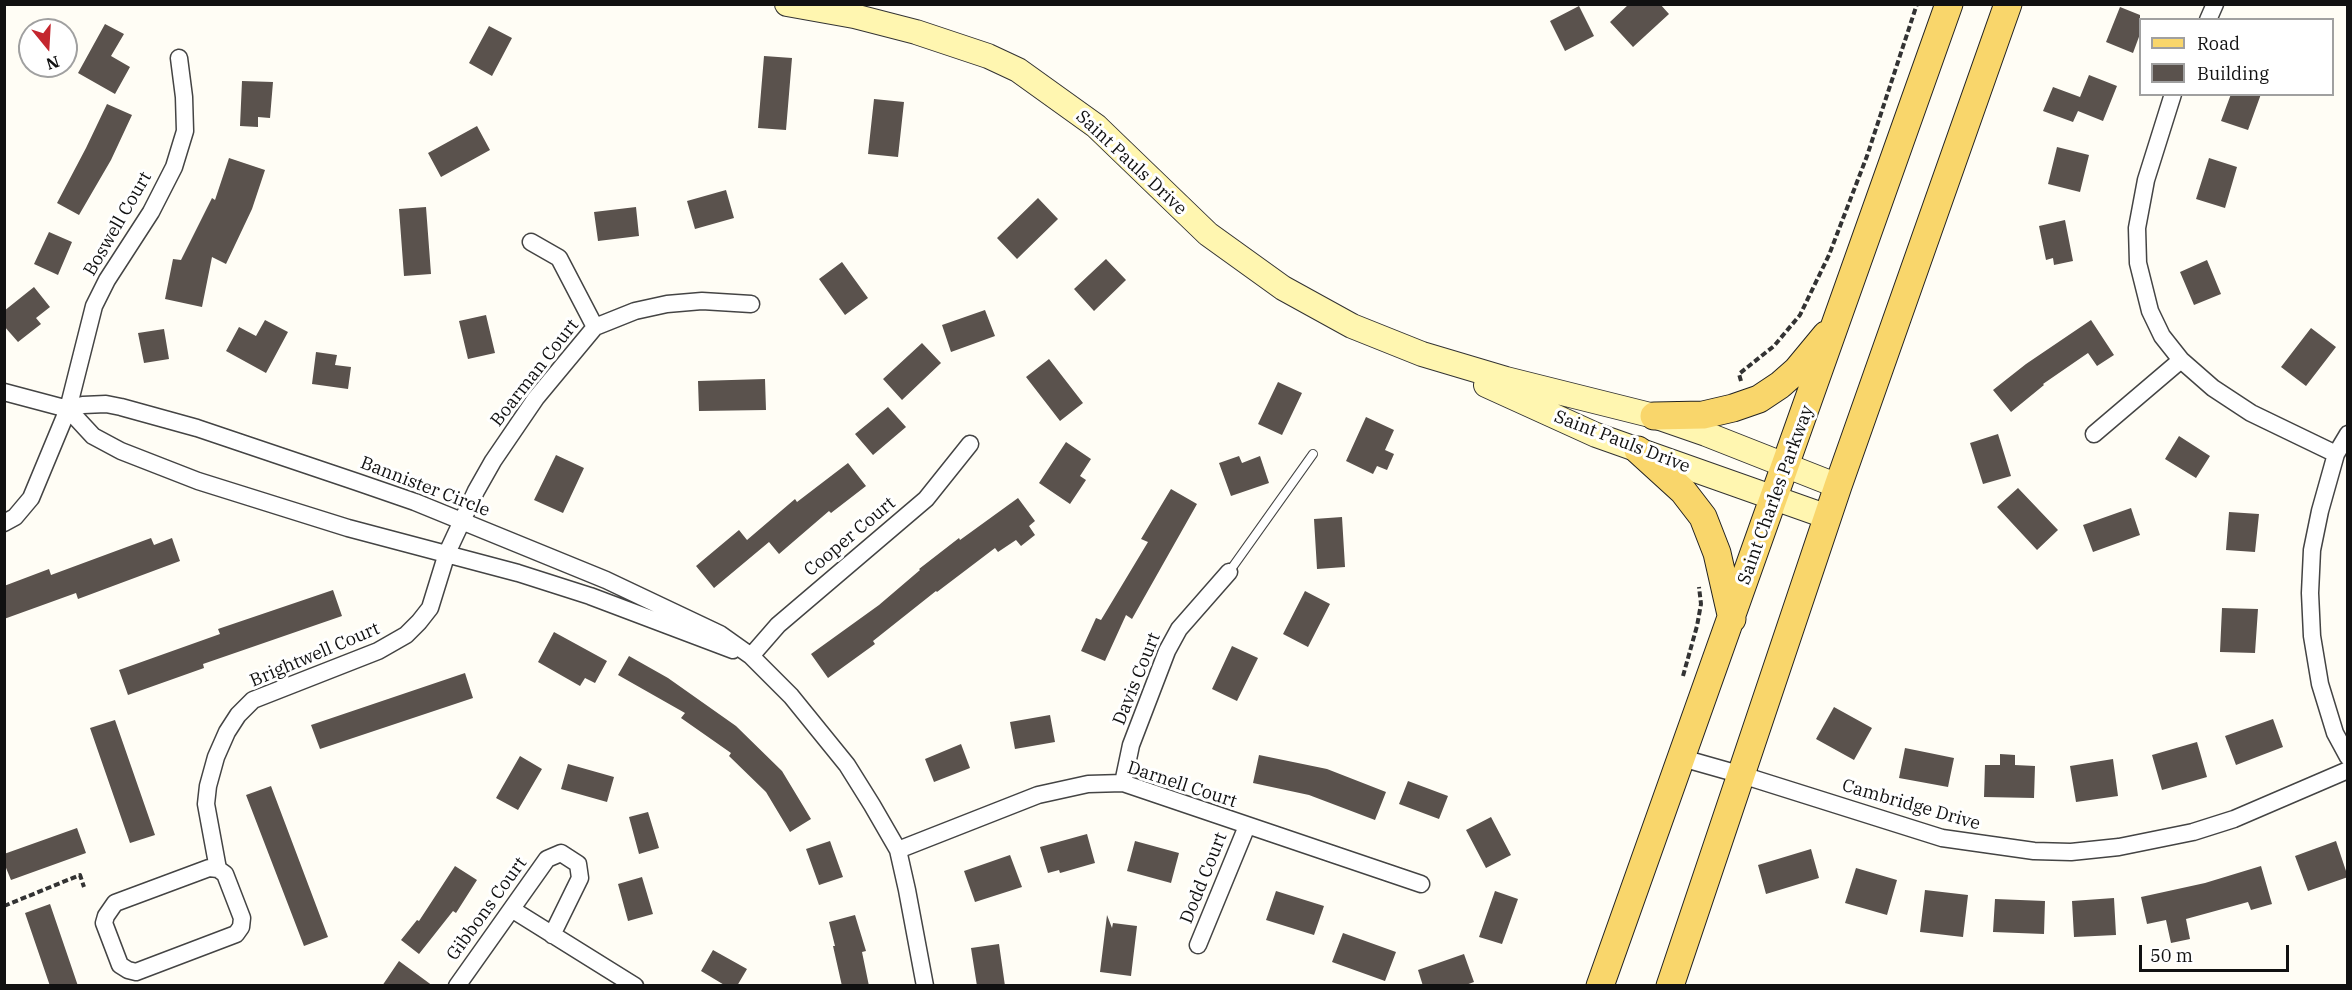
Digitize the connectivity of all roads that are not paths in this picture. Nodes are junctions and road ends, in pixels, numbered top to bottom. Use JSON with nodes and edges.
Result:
{"nodes":[{"id":1,"x":787,"y":4,"type":"edge"},
{"id":2,"x":1949,"y":4,"type":"edge"},
{"id":3,"x":2008,"y":4,"type":"edge"},
{"id":4,"x":179,"y":58,"type":"dead end"},
{"id":5,"x":2172,"y":96,"type":"edge"},
{"id":6,"x":531,"y":242,"type":"dead end"},
{"id":7,"x":751,"y":304,"type":"dead end"},
{"id":8,"x":1836,"y":322,"type":"junction"},
{"id":9,"x":595,"y":327,"type":"junction"},
{"id":10,"x":1422,"y":354,"type":"junction"},
{"id":11,"x":2181,"y":360,"type":"junction"},
{"id":12,"x":4,"y":392,"type":"edge"},
{"id":13,"x":68,"y":408,"type":"junction"},
{"id":14,"x":1654,"y":416,"type":"junction"},
{"id":15,"x":2094,"y":434,"type":"dead end"},
{"id":16,"x":2348,"y":434,"type":"edge"},
{"id":17,"x":970,"y":444,"type":"dead end"},
{"id":18,"x":1638,"y":450,"type":"junction"},
{"id":19,"x":1313,"y":454,"type":"dead end"},
{"id":20,"x":2336,"y":454,"type":"junction"},
{"id":21,"x":1786,"y":466,"type":"junction"},
{"id":22,"x":1838,"y":486,"type":"junction"},
{"id":23,"x":1774,"y":498,"type":"junction"},
{"id":24,"x":1828,"y":517,"type":"junction"},
{"id":25,"x":462,"y":522,"type":"junction"},
{"id":26,"x":4,"y":523,"type":"edge"},
{"id":27,"x":447,"y":553,"type":"junction"},
{"id":28,"x":1229,"y":572,"type":"joint"},
{"id":29,"x":1732,"y":619,"type":"junction"},
{"id":30,"x":751,"y":656,"type":"junction"},
{"id":31,"x":2348,"y":757,"type":"edge"},
{"id":32,"x":1682,"y":758,"type":"junction"},
{"id":33,"x":2348,"y":770,"type":"edge"},
{"id":34,"x":1742,"y":775,"type":"junction"},
{"id":35,"x":1123,"y":783,"type":"junction"},
{"id":36,"x":1246,"y":826,"type":"junction"},
{"id":37,"x":898,"y":850,"type":"junction"},
{"id":38,"x":218,"y":869,"type":"junction"},
{"id":39,"x":1421,"y":884,"type":"dead end"},
{"id":40,"x":513,"y":910,"type":"junction"},
{"id":41,"x":552,"y":935,"type":"junction"},
{"id":42,"x":1198,"y":945,"type":"dead end"},
{"id":43,"x":457,"y":986,"type":"edge"},
{"id":44,"x":635,"y":986,"type":"edge"},
{"id":45,"x":925,"y":986,"type":"edge"},
{"id":46,"x":1600,"y":986,"type":"edge"},
{"id":47,"x":1670,"y":986,"type":"edge"}],
"edges":[{"from":1,"to":10,"type":"street","name":"Saint Pauls Drive"},
{"from":2,"to":8,"type":"main road","name":"Saint Charles Parkway"},
{"from":3,"to":22,"type":"main road"},
{"from":4,"to":13,"type":"street","name":"Boswell Court"},
{"from":5,"to":11,"type":"street"},
{"from":6,"to":9,"type":"street"},
{"from":7,"to":9,"type":"street","name":"Boarman Court"},
{"from":8,"to":14,"type":"main road"},
{"from":8,"to":21,"type":"main road","name":"Saint Charles Parkway"},
{"from":9,"to":25,"type":"street","name":"Boarman Court"},
{"from":10,"to":14,"type":"street","name":"Saint Pauls Drive"},
{"from":10,"to":18,"type":"street","name":"Saint Pauls Drive"},
{"from":11,"to":15,"type":"street"},
{"from":11,"to":20,"type":"street"},
{"from":12,"to":13,"type":"street","name":"Bannister Circle"},
{"from":13,"to":25,"type":"street","name":"Bannister Circle"},
{"from":13,"to":26,"type":"street","name":"Boswell Court"},
{"from":13,"to":27,"type":"street","name":"Bannister Circle"},
{"from":14,"to":21,"type":"street","name":"Saint Pauls Drive"},
{"from":16,"to":20,"type":"street"},
{"from":17,"to":30,"type":"street","name":"Cooper Court"},
{"from":18,"to":23,"type":"street","name":"Saint Pauls Drive"},
{"from":18,"to":29,"type":"main road"},
{"from":19,"to":28,"type":"lane"},
{"from":20,"to":31,"type":"street"},
{"from":21,"to":22,"type":"street","name":"Saint Pauls Drive"},
{"from":21,"to":23,"type":"main road","name":"Saint Charles Parkway"},
{"from":22,"to":24,"type":"main road"},
{"from":23,"to":24,"type":"street","name":"Saint Pauls Drive"},
{"from":23,"to":29,"type":"main road","name":"Saint Charles Parkway"},
{"from":24,"to":34,"type":"main road"},
{"from":25,"to":27,"type":"street","name":"Boarman Court"},
{"from":25,"to":30,"type":"street","name":"Bannister Circle"},
{"from":27,"to":30,"type":"street","name":"Bannister Circle"},
{"from":27,"to":38,"type":"street","name":"Brightwell Court"},
{"from":28,"to":35,"type":"street","name":"Davis Court"},
{"from":29,"to":32,"type":"main road","name":"Saint Charles Parkway"},
{"from":30,"to":37,"type":"street","name":"Bannister Circle"},
{"from":32,"to":34,"type":"street","name":"Cambridge Drive"},
{"from":32,"to":46,"type":"main road","name":"Saint Charles Parkway"},
{"from":33,"to":34,"type":"street","name":"Cambridge Drive"},
{"from":34,"to":47,"type":"main road"},
{"from":35,"to":36,"type":"street","name":"Darnell Court"},
{"from":35,"to":37,"type":"street","name":"Darnell Court"},
{"from":36,"to":39,"type":"street","name":"Darnell Court"},
{"from":36,"to":42,"type":"street","name":"Dodd Court"},
{"from":37,"to":45,"type":"street","name":"Bannister Circle"},
{"from":38,"to":38,"type":"street","name":"Brightwell Court"},
{"from":40,"to":41,"type":"street"},
{"from":40,"to":41,"type":"street","name":"Gibbons Court"},
{"from":40,"to":43,"type":"street","name":"Gibbons Court"},
{"from":41,"to":44,"type":"street"}]}
